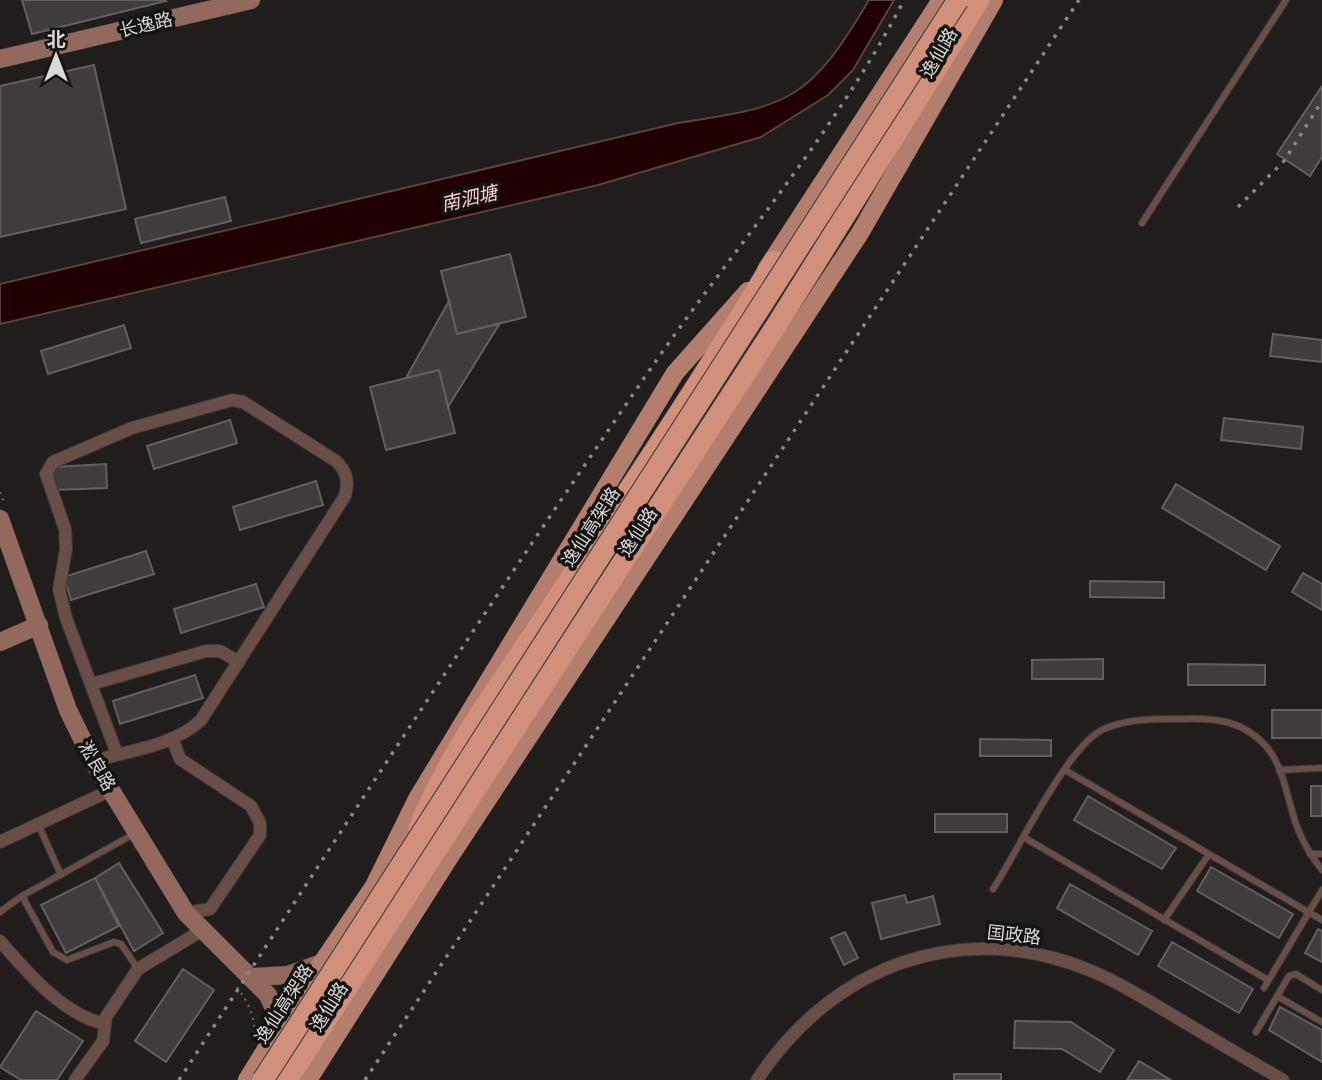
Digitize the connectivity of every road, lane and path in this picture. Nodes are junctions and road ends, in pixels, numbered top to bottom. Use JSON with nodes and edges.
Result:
{"nodes":[{"id":1,"x":251,"y":0,"type":"edge"},
{"id":2,"x":941,"y":0,"type":"edge"},
{"id":3,"x":958,"y":0,"type":"edge"},
{"id":4,"x":979,"y":0,"type":"edge"},
{"id":5,"x":994,"y":0,"type":"edge"},
{"id":6,"x":1286,"y":0,"type":"edge"},
{"id":7,"x":214,"y":4,"type":"edge"},
{"id":8,"x":0,"y":59,"type":"edge"},
{"id":9,"x":1142,"y":223,"type":"dead end"},
{"id":10,"x":775,"y":261,"type":"junction"},
{"id":11,"x":0,"y":519,"type":"edge"},
{"id":12,"x":39,"y":625,"type":"junction"},
{"id":13,"x":0,"y":642,"type":"edge"},
{"id":14,"x":239,"y":662,"type":"junction"},
{"id":15,"x":92,"y":684,"type":"junction"},
{"id":16,"x":172,"y":738,"type":"junction"},
{"id":17,"x":117,"y":754,"type":"junction"},
{"id":18,"x":93,"y":761,"type":"junction"},
{"id":19,"x":1322,"y":768,"type":"edge"},
{"id":20,"x":1065,"y":770,"type":"junction"},
{"id":21,"x":1279,"y":770,"type":"junction"},
{"id":22,"x":111,"y":790,"type":"junction"},
{"id":23,"x":38,"y":824,"type":"junction"},
{"id":24,"x":136,"y":833,"type":"junction"},
{"id":25,"x":1025,"y":838,"type":"junction"},
{"id":26,"x":0,"y":842,"type":"edge"},
{"id":27,"x":1322,"y":853,"type":"edge"},
{"id":28,"x":1209,"y":854,"type":"junction"},
{"id":29,"x":1310,"y":854,"type":"junction"},
{"id":30,"x":407,"y":856,"type":"junction"},
{"id":31,"x":1322,"y":870,"type":"edge"},
{"id":32,"x":61,"y":875,"type":"junction"},
{"id":33,"x":993,"y":889,"type":"dead end"},
{"id":34,"x":1322,"y":890,"type":"edge"},
{"id":35,"x":22,"y":896,"type":"junction"},
{"id":36,"x":1307,"y":911,"type":"junction"},
{"id":37,"x":0,"y":912,"type":"edge"},
{"id":38,"x":186,"y":913,"type":"junction"},
{"id":39,"x":1164,"y":920,"type":"junction"},
{"id":40,"x":1322,"y":920,"type":"edge"},
{"id":41,"x":201,"y":931,"type":"junction"},
{"id":42,"x":0,"y":941,"type":"edge"},
{"id":43,"x":322,"y":963,"type":"junction"},
{"id":44,"x":138,"y":969,"type":"junction"},
{"id":45,"x":254,"y":977,"type":"junction"},
{"id":46,"x":1268,"y":980,"type":"junction"},
{"id":47,"x":235,"y":984,"type":"dead end"},
{"id":48,"x":1264,"y":988,"type":"dead end"},
{"id":49,"x":1322,"y":989,"type":"edge"},
{"id":50,"x":1277,"y":996,"type":"junction"},
{"id":51,"x":1322,"y":1022,"type":"edge"},
{"id":52,"x":105,"y":1024,"type":"junction"},
{"id":53,"x":1256,"y":1032,"type":"dead end"},
{"id":54,"x":274,"y":1036,"type":"junction"},
{"id":55,"x":255,"y":1043,"type":"dead end"},
{"id":56,"x":75,"y":1080,"type":"edge"},
{"id":57,"x":247,"y":1080,"type":"edge"},
{"id":58,"x":263,"y":1080,"type":"edge"},
{"id":59,"x":287,"y":1080,"type":"edge"},
{"id":60,"x":308,"y":1080,"type":"edge"},
{"id":61,"x":757,"y":1080,"type":"edge"},
{"id":62,"x":1283,"y":1080,"type":"edge"}],
"edges":[{"from":1,"to":7,"type":"street","name":"长逸路"},
{"from":2,"to":10,"type":"main road","name":"逸仙路"},
{"from":3,"to":30,"type":"highway","name":"逸仙高架路","bridge":true},
{"from":4,"to":59,"type":"highway"},
{"from":5,"to":60,"type":"main road","name":"逸仙路"},
{"from":6,"to":9,"type":"lane"},
{"from":7,"to":8,"type":"street","name":"长逸路"},
{"from":10,"to":30,"type":"highway","bridge":true},
{"from":10,"to":43,"type":"main road","name":"逸仙路"},
{"from":10,"to":58,"type":"main road","name":"逸仙路"},
{"from":11,"to":12,"type":"street","name":"淞良路"},
{"from":12,"to":13,"type":"street"},
{"from":12,"to":18,"type":"street","name":"淞良路"},
{"from":14,"to":15,"type":"street"},
{"from":14,"to":15,"type":"street"},
{"from":14,"to":16,"type":"street"},
{"from":15,"to":17,"type":"street"},
{"from":16,"to":17,"type":"street"},
{"from":16,"to":38,"type":"street"},
{"from":17,"to":18,"type":"street"},
{"from":18,"to":22,"type":"street","name":"淞良路"},
{"from":19,"to":21,"type":"lane"},
{"from":20,"to":21,"type":"lane"},
{"from":20,"to":25,"type":"lane"},
{"from":20,"to":28,"type":"lane"},
{"from":21,"to":29,"type":"lane"},
{"from":22,"to":23,"type":"street"},
{"from":22,"to":24,"type":"street","name":"淞良路"},
{"from":23,"to":26,"type":"street"},
{"from":23,"to":32,"type":"lane"},
{"from":24,"to":32,"type":"lane"},
{"from":24,"to":38,"type":"street","name":"淞良路"},
{"from":25,"to":33,"type":"lane"},
{"from":25,"to":39,"type":"lane"},
{"from":27,"to":29,"type":"lane"},
{"from":28,"to":36,"type":"lane"},
{"from":28,"to":39,"type":"lane"},
{"from":29,"to":31,"type":"lane"},
{"from":30,"to":58,"type":"highway","name":"逸仙高架路","bridge":true},
{"from":32,"to":35,"type":"lane"},
{"from":34,"to":36,"type":"lane"},
{"from":35,"to":37,"type":"lane"},
{"from":35,"to":44,"type":"lane"},
{"from":36,"to":40,"type":"lane"},
{"from":36,"to":46,"type":"lane"},
{"from":38,"to":41,"type":"street","name":"淞良路"},
{"from":39,"to":46,"type":"lane"},
{"from":41,"to":44,"type":"street"},
{"from":41,"to":45,"type":"street","name":"淞良路"},
{"from":42,"to":52,"type":"street"},
{"from":43,"to":45,"type":"street"},
{"from":43,"to":54,"type":"main road","name":"逸仙路"},
{"from":44,"to":52,"type":"street"},
{"from":45,"to":54,"type":"street","name":"淞良路"},
{"from":46,"to":48,"type":"lane"},
{"from":47,"to":55,"type":"path"},
{"from":49,"to":50,"type":"lane"},
{"from":50,"to":51,"type":"lane"},
{"from":50,"to":53,"type":"lane"},
{"from":52,"to":56,"type":"street"},
{"from":54,"to":57,"type":"main road","name":"逸仙路"},
{"from":61,"to":62,"type":"street","name":"国政路"}]}
